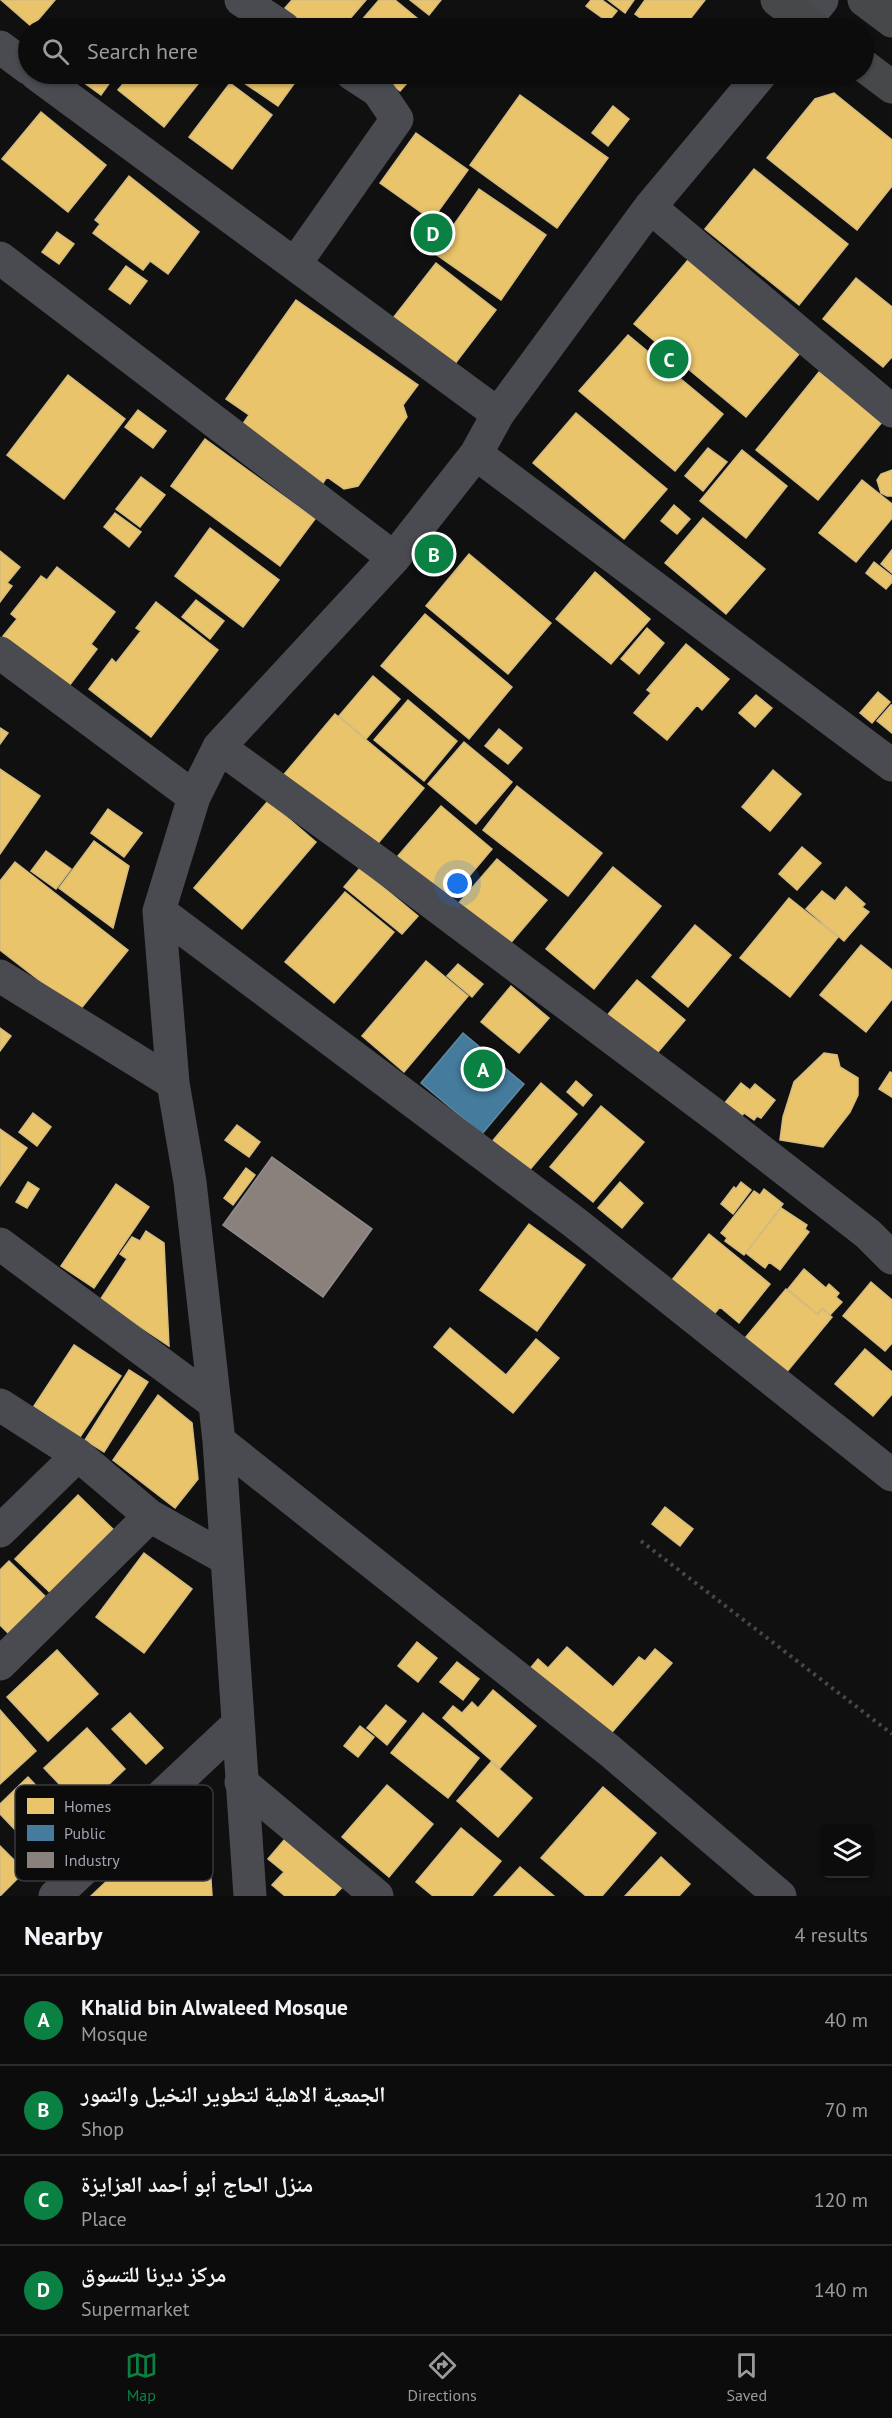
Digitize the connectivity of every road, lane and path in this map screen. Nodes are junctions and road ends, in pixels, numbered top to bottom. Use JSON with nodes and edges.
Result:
{"nodes":[{"id":1,"x":241,"y":0,"type":"edge"},
{"id":2,"x":777,"y":0,"type":"edge"},
{"id":3,"x":864,"y":0,"type":"edge"},
{"id":4,"x":269,"y":18,"type":"edge"},
{"id":5,"x":807,"y":18,"type":"edge"},
{"id":6,"x":892,"y":21,"type":"edge"},
{"id":7,"x":0,"y":47,"type":"edge"},
{"id":8,"x":18,"y":60,"type":"edge"},
{"id":9,"x":874,"y":74,"type":"edge"},
{"id":10,"x":50,"y":84,"type":"edge"},
{"id":11,"x":367,"y":84,"type":"edge"},
{"id":12,"x":753,"y":84,"type":"edge"},
{"id":13,"x":892,"y":87,"type":"edge"},
{"id":14,"x":650,"y":207,"type":"junction"},
{"id":15,"x":0,"y":258,"type":"edge"},
{"id":16,"x":295,"y":264,"type":"junction"},
{"id":17,"x":892,"y":411,"type":"edge"},
{"id":18,"x":498,"y":414,"type":"junction"},
{"id":19,"x":476,"y":454,"type":"junction"},
{"id":20,"x":394,"y":558,"type":"junction"},
{"id":21,"x":0,"y":653,"type":"edge"},
{"id":22,"x":219,"y":747,"type":"junction"},
{"id":23,"x":892,"y":765,"type":"edge"},
{"id":24,"x":194,"y":797,"type":"junction"},
{"id":25,"x":159,"y":911,"type":"junction"},
{"id":26,"x":0,"y":976,"type":"edge"},
{"id":27,"x":173,"y":1083,"type":"junction"},
{"id":28,"x":0,"y":1244,"type":"edge"},
{"id":29,"x":892,"y":1258,"type":"edge"},
{"id":30,"x":213,"y":1402,"type":"junction"},
{"id":31,"x":0,"y":1406,"type":"edge"},
{"id":32,"x":219,"y":1441,"type":"junction"},
{"id":33,"x":78,"y":1455,"type":"junction"},
{"id":34,"x":892,"y":1475,"type":"edge"},
{"id":35,"x":150,"y":1516,"type":"junction"},
{"id":36,"x":0,"y":1531,"type":"edge"},
{"id":37,"x":641,"y":1541,"type":"dead end"},
{"id":38,"x":227,"y":1559,"type":"junction"},
{"id":39,"x":0,"y":1664,"type":"edge"},
{"id":40,"x":238,"y":1724,"type":"junction"},
{"id":41,"x":892,"y":1734,"type":"edge"},
{"id":42,"x":241,"y":1782,"type":"junction"},
{"id":43,"x":173,"y":1785,"type":"edge"},
{"id":44,"x":72,"y":1881,"type":"edge"},
{"id":45,"x":56,"y":1896,"type":"edge"},
{"id":46,"x":250,"y":1896,"type":"edge"},
{"id":47,"x":377,"y":1896,"type":"edge"},
{"id":48,"x":780,"y":1896,"type":"edge"}],
"edges":[{"from":1,"to":4,"type":"street"},
{"from":2,"to":5,"type":"main road"},
{"from":3,"to":6,"type":"main road"},
{"from":7,"to":8,"type":"street"},
{"from":9,"to":13,"type":"main road"},
{"from":10,"to":16,"type":"street"},
{"from":11,"to":16,"type":"street"},
{"from":12,"to":14,"type":"street"},
{"from":14,"to":17,"type":"street"},
{"from":14,"to":18,"type":"street"},
{"from":15,"to":20,"type":"street"},
{"from":16,"to":18,"type":"street"},
{"from":18,"to":19,"type":"street"},
{"from":19,"to":20,"type":"street"},
{"from":19,"to":23,"type":"street"},
{"from":20,"to":22,"type":"street"},
{"from":21,"to":24,"type":"street"},
{"from":22,"to":24,"type":"street"},
{"from":22,"to":29,"type":"street"},
{"from":24,"to":25,"type":"street"},
{"from":25,"to":27,"type":"street"},
{"from":25,"to":34,"type":"street"},
{"from":26,"to":27,"type":"street"},
{"from":27,"to":30,"type":"street"},
{"from":28,"to":30,"type":"street"},
{"from":30,"to":32,"type":"street"},
{"from":31,"to":33,"type":"street"},
{"from":32,"to":38,"type":"street"},
{"from":32,"to":48,"type":"street"},
{"from":33,"to":35,"type":"street"},
{"from":33,"to":36,"type":"street"},
{"from":35,"to":38,"type":"street"},
{"from":35,"to":39,"type":"street"},
{"from":37,"to":41,"type":"path"},
{"from":38,"to":40,"type":"street"},
{"from":40,"to":42,"type":"street"},
{"from":40,"to":43,"type":"street"},
{"from":42,"to":46,"type":"street"},
{"from":42,"to":47,"type":"street"},
{"from":44,"to":45,"type":"street"}]}
